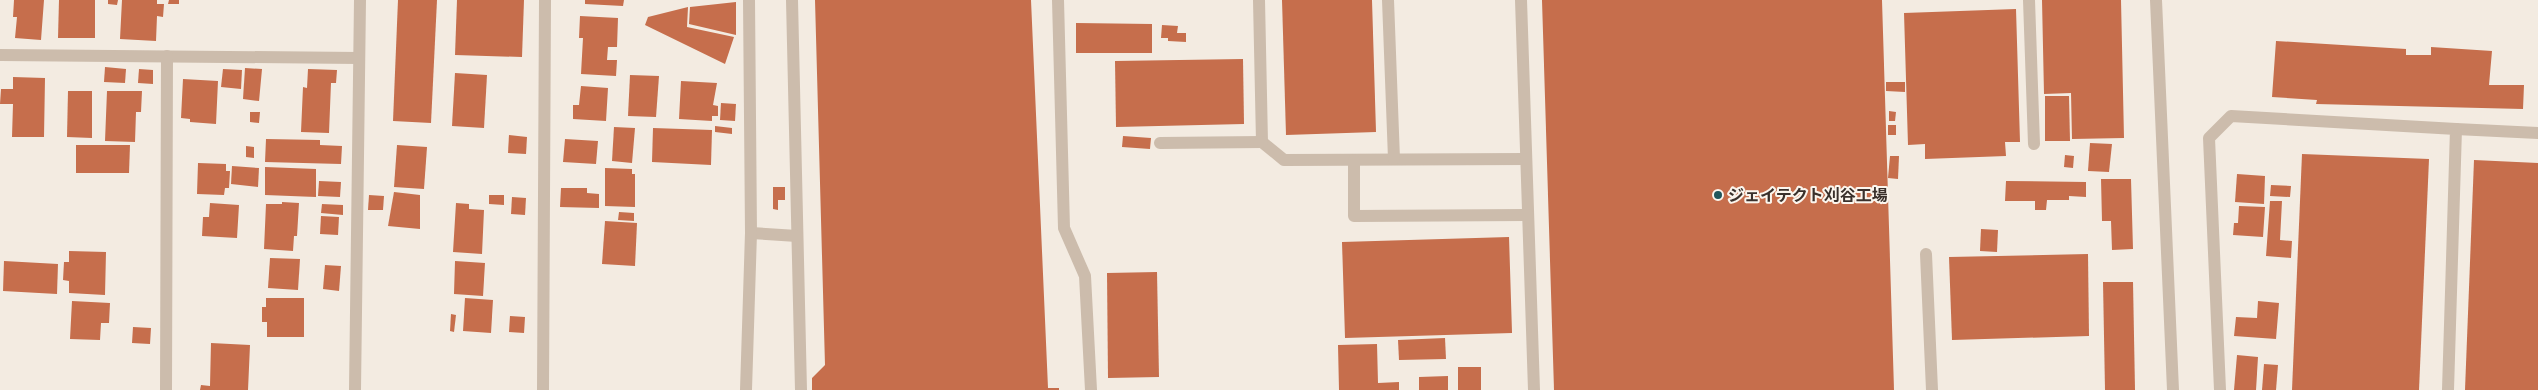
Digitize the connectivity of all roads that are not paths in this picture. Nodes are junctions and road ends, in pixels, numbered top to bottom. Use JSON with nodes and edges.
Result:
{"nodes":[{"id":1,"x":360,"y":0,"type":"edge"},
{"id":2,"x":544,"y":0,"type":"edge"},
{"id":3,"x":749,"y":0,"type":"edge"},
{"id":4,"x":792,"y":0,"type":"edge"},
{"id":5,"x":1058,"y":0,"type":"edge"},
{"id":6,"x":1259,"y":0,"type":"edge"},
{"id":7,"x":1388,"y":0,"type":"edge"},
{"id":8,"x":1521,"y":0,"type":"edge"},
{"id":9,"x":2029,"y":0,"type":"edge"},
{"id":10,"x":2156,"y":0,"type":"edge"},
{"id":11,"x":0,"y":54,"type":"edge"},
{"id":12,"x":167,"y":56,"type":"junction"},
{"id":13,"x":359,"y":58,"type":"junction"},
{"id":14,"x":2456,"y":130,"type":"junction"},
{"id":15,"x":2538,"y":133,"type":"edge"},
{"id":16,"x":1262,"y":142,"type":"junction"},
{"id":17,"x":1160,"y":144,"type":"dead end"},
{"id":18,"x":2034,"y":144,"type":"dead end"},
{"id":19,"x":1394,"y":159,"type":"junction"},
{"id":20,"x":1526,"y":159,"type":"junction"},
{"id":21,"x":1354,"y":160,"type":"junction"},
{"id":22,"x":1528,"y":215,"type":"junction"},
{"id":23,"x":751,"y":233,"type":"junction"},
{"id":24,"x":797,"y":236,"type":"junction"},
{"id":25,"x":1926,"y":254,"type":"dead end"},
{"id":26,"x":166,"y":390,"type":"edge"},
{"id":27,"x":355,"y":390,"type":"edge"},
{"id":28,"x":543,"y":390,"type":"edge"},
{"id":29,"x":746,"y":390,"type":"edge"},
{"id":30,"x":801,"y":390,"type":"edge"},
{"id":31,"x":1091,"y":390,"type":"edge"},
{"id":32,"x":1534,"y":390,"type":"edge"},
{"id":33,"x":1932,"y":390,"type":"edge"},
{"id":34,"x":2173,"y":390,"type":"edge"},
{"id":35,"x":2220,"y":390,"type":"edge"},
{"id":36,"x":2448,"y":390,"type":"edge"}],
"edges":[{"from":1,"to":13,"type":"street"},
{"from":2,"to":28,"type":"street"},
{"from":3,"to":23,"type":"street"},
{"from":4,"to":24,"type":"street"},
{"from":5,"to":31,"type":"street"},
{"from":6,"to":16,"type":"street"},
{"from":7,"to":19,"type":"street"},
{"from":8,"to":20,"type":"street"},
{"from":9,"to":18,"type":"street"},
{"from":10,"to":34,"type":"street"},
{"from":11,"to":12,"type":"street"},
{"from":12,"to":13,"type":"street"},
{"from":12,"to":26,"type":"street"},
{"from":13,"to":27,"type":"street"},
{"from":14,"to":15,"type":"street"},
{"from":14,"to":35,"type":"street"},
{"from":14,"to":36,"type":"street"},
{"from":16,"to":17,"type":"street"},
{"from":16,"to":21,"type":"street"},
{"from":19,"to":20,"type":"street"},
{"from":19,"to":21,"type":"street"},
{"from":20,"to":22,"type":"street"},
{"from":21,"to":22,"type":"street"},
{"from":22,"to":32,"type":"street"},
{"from":23,"to":24,"type":"street"},
{"from":23,"to":29,"type":"street"},
{"from":24,"to":30,"type":"street"},
{"from":25,"to":33,"type":"street"}]}
